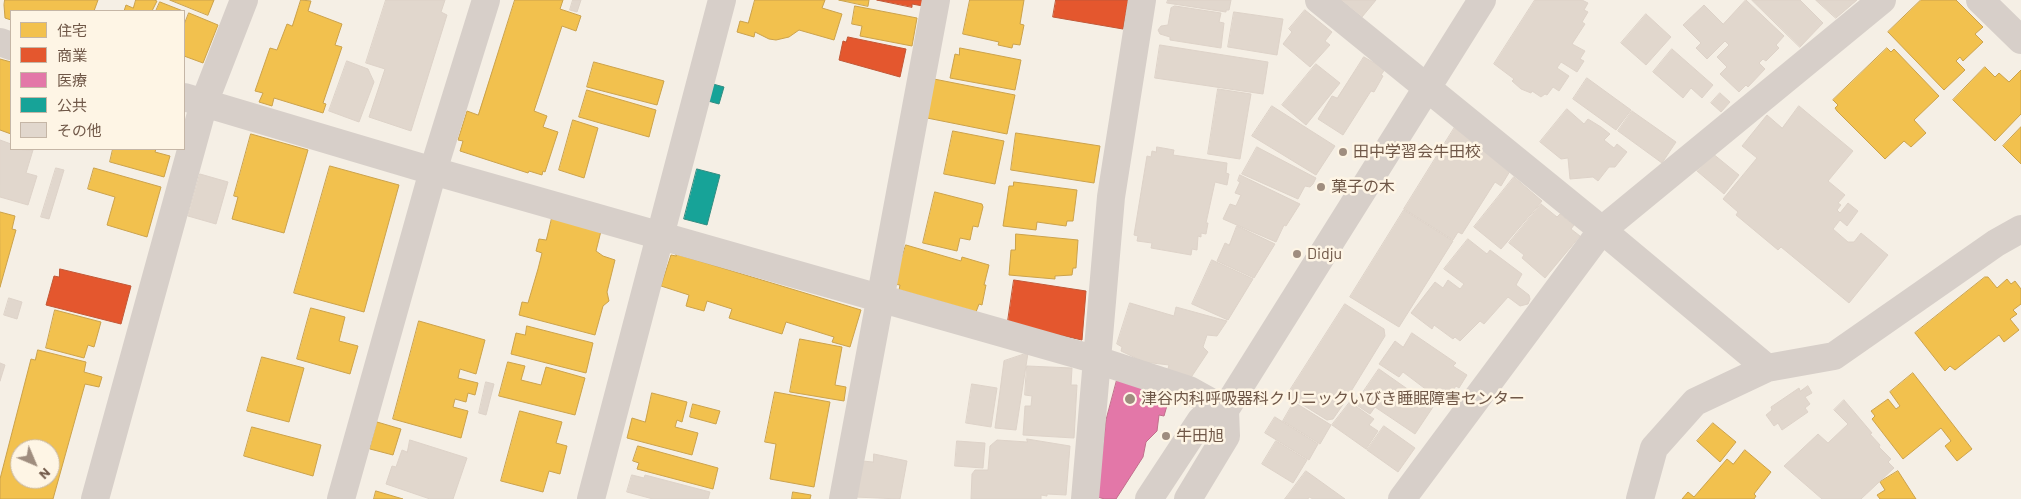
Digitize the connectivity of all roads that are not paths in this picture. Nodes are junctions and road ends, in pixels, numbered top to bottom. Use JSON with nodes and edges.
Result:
{"nodes":[{"id":1,"x":244,"y":0,"type":"edge"},
{"id":2,"x":486,"y":0,"type":"edge"},
{"id":3,"x":722,"y":0,"type":"edge"},
{"id":4,"x":936,"y":0,"type":"edge"},
{"id":5,"x":1142,"y":0,"type":"edge"},
{"id":6,"x":1319,"y":0,"type":"edge"},
{"id":7,"x":1482,"y":0,"type":"edge"},
{"id":8,"x":1882,"y":0,"type":"edge"},
{"id":9,"x":1980,"y":0,"type":"edge"},
{"id":10,"x":2021,"y":40,"type":"edge"},
{"id":11,"x":1427,"y":88,"type":"junction"},
{"id":12,"x":194,"y":100,"type":"edge"},
{"id":13,"x":185,"y":136,"type":"edge"},
{"id":14,"x":182,"y":150,"type":"edge"},
{"id":15,"x":433,"y":171,"type":"junction"},
{"id":16,"x":2021,"y":229,"type":"edge"},
{"id":17,"x":1602,"y":230,"type":"junction"},
{"id":18,"x":661,"y":235,"type":"junction"},
{"id":19,"x":879,"y":297,"type":"junction"},
{"id":20,"x":1096,"y":360,"type":"junction"},
{"id":21,"x":1767,"y":368,"type":"junction"},
{"id":22,"x":1225,"y":410,"type":"junction"},
{"id":23,"x":95,"y":499,"type":"edge"},
{"id":24,"x":341,"y":499,"type":"edge"},
{"id":25,"x":591,"y":499,"type":"edge"},
{"id":26,"x":843,"y":499,"type":"edge"},
{"id":27,"x":1085,"y":499,"type":"edge"},
{"id":28,"x":1149,"y":499,"type":"edge"},
{"id":29,"x":1188,"y":499,"type":"edge"},
{"id":30,"x":1402,"y":499,"type":"edge"},
{"id":31,"x":1640,"y":499,"type":"edge"}],
"edges":[{"from":1,"to":12,"type":"street"},
{"from":2,"to":15,"type":"street"},
{"from":3,"to":18,"type":"street"},
{"from":4,"to":19,"type":"street"},
{"from":5,"to":20,"type":"street"},
{"from":6,"to":11,"type":"street"},
{"from":7,"to":11,"type":"street"},
{"from":8,"to":17,"type":"street"},
{"from":9,"to":10,"type":"street"},
{"from":11,"to":17,"type":"street"},
{"from":11,"to":22,"type":"street"},
{"from":12,"to":13,"type":"street"},
{"from":12,"to":15,"type":"street"},
{"from":14,"to":23,"type":"street"},
{"from":15,"to":18,"type":"street"},
{"from":15,"to":24,"type":"street"},
{"from":16,"to":21,"type":"street"},
{"from":17,"to":21,"type":"street"},
{"from":17,"to":30,"type":"street"},
{"from":18,"to":19,"type":"street"},
{"from":18,"to":25,"type":"street"},
{"from":19,"to":20,"type":"street"},
{"from":19,"to":26,"type":"street"},
{"from":20,"to":22,"type":"street"},
{"from":20,"to":27,"type":"street"},
{"from":21,"to":31,"type":"street"},
{"from":22,"to":28,"type":"street"},
{"from":22,"to":29,"type":"street"}]}
